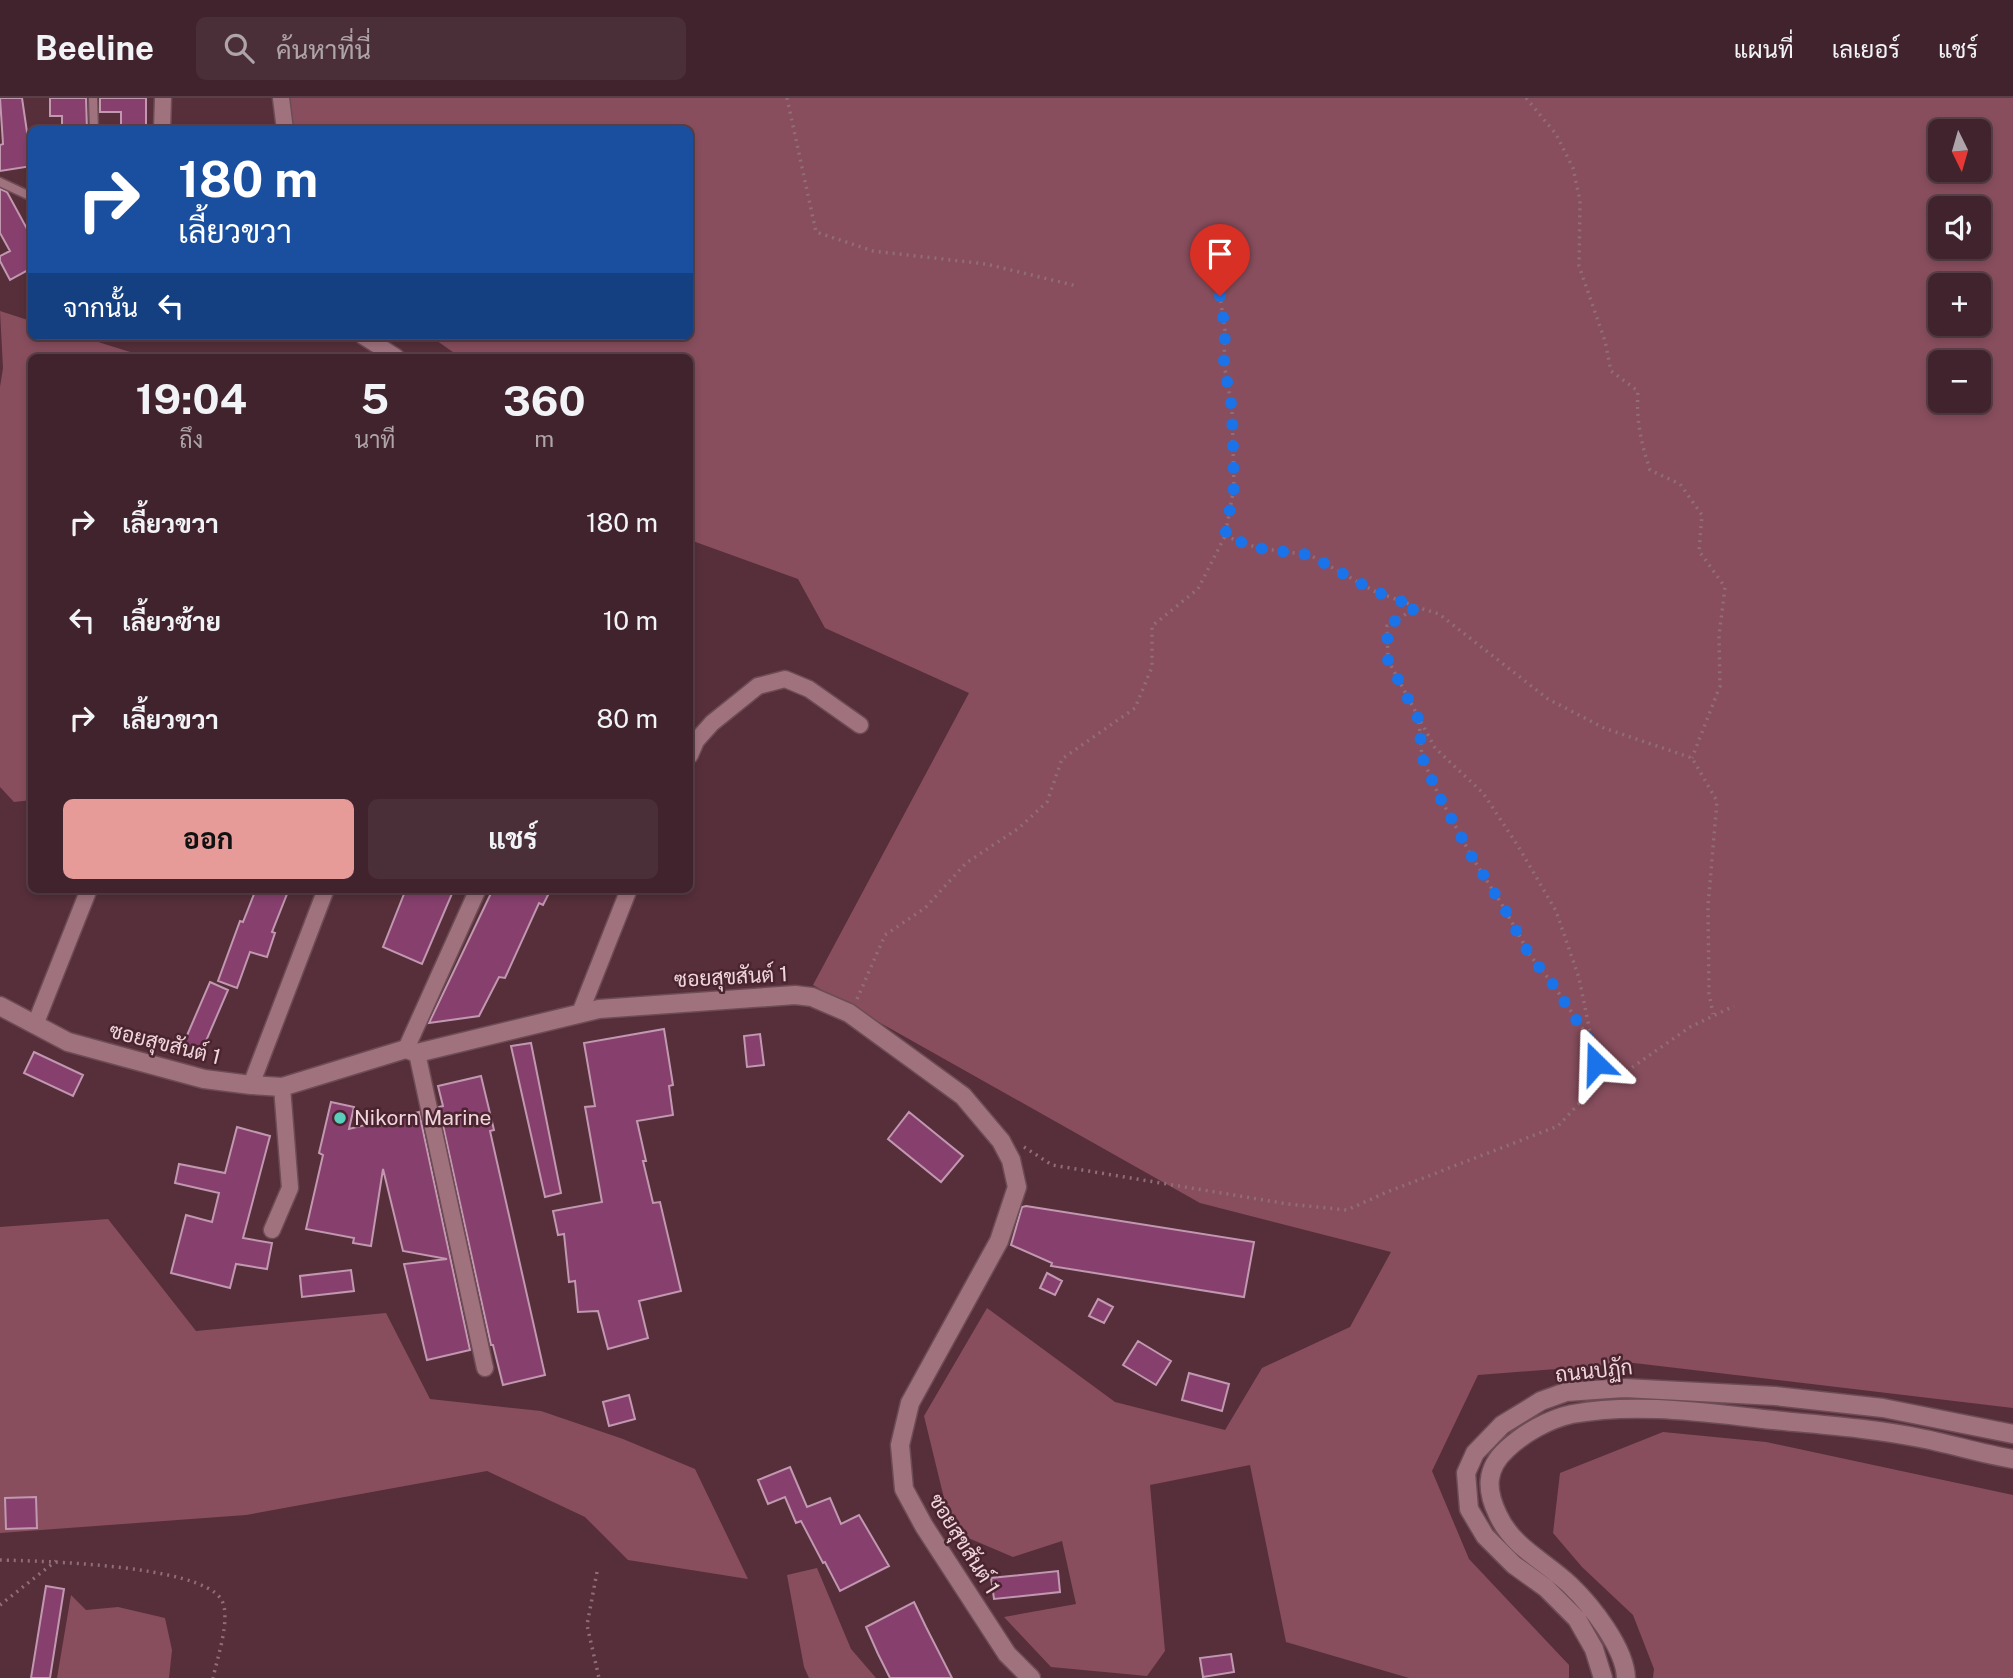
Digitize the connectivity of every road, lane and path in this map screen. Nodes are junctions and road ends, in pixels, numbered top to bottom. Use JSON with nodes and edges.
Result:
{"nodes":[{"id":1,"x":93,"y":98,"type":"edge"},
{"id":2,"x":163,"y":98,"type":"edge"},
{"id":3,"x":281,"y":98,"type":"edge"},
{"id":4,"x":787,"y":98,"type":"edge"},
{"id":5,"x":1526,"y":98,"type":"edge"},
{"id":6,"x":94,"y":126,"type":"edge"},
{"id":7,"x":162,"y":126,"type":"edge"},
{"id":8,"x":284,"y":126,"type":"edge"},
{"id":9,"x":0,"y":182,"type":"edge"},
{"id":10,"x":28,"y":195,"type":"edge"},
{"id":11,"x":1077,"y":286,"type":"dead end"},
{"id":12,"x":1220,"y":296,"type":"dead end"},
{"id":13,"x":369,"y":340,"type":"edge"},
{"id":14,"x":391,"y":354,"type":"edge"},
{"id":15,"x":1225,"y":536,"type":"junction"},
{"id":16,"x":1417,"y":607,"type":"junction"},
{"id":17,"x":1419,"y":720,"type":"junction"},
{"id":18,"x":860,"y":725,"type":"dead end"},
{"id":19,"x":693,"y":748,"type":"edge"},
{"id":20,"x":1692,"y":758,"type":"junction"},
{"id":21,"x":87,"y":893,"type":"edge"},
{"id":22,"x":324,"y":893,"type":"edge"},
{"id":23,"x":476,"y":893,"type":"edge"},
{"id":24,"x":627,"y":893,"type":"edge"},
{"id":25,"x":0,"y":1006,"type":"edge"},
{"id":26,"x":1734,"y":1006,"type":"dead end"},
{"id":27,"x":580,"y":1013,"type":"junction"},
{"id":28,"x":849,"y":1013,"type":"junction"},
{"id":29,"x":1713,"y":1014,"type":"junction"},
{"id":30,"x":35,"y":1025,"type":"junction"},
{"id":31,"x":1592,"y":1044,"type":"junction"},
{"id":32,"x":411,"y":1051,"type":"junction"},
{"id":33,"x":1600,"y":1081,"type":"junction"},
{"id":34,"x":251,"y":1085,"type":"junction"},
{"id":35,"x":282,"y":1087,"type":"junction"},
{"id":36,"x":1002,"y":1141,"type":"junction"},
{"id":37,"x":272,"y":1230,"type":"dead end"},
{"id":38,"x":485,"y":1368,"type":"dead end"},
{"id":39,"x":2013,"y":1434,"type":"edge"},
{"id":40,"x":2013,"y":1459,"type":"edge"},
{"id":41,"x":0,"y":1560,"type":"edge"},
{"id":42,"x":57,"y":1561,"type":"junction"},
{"id":43,"x":597,"y":1572,"type":"dead end"},
{"id":44,"x":0,"y":1605,"type":"edge"},
{"id":45,"x":213,"y":1678,"type":"edge"},
{"id":46,"x":599,"y":1678,"type":"edge"},
{"id":47,"x":1031,"y":1678,"type":"edge"},
{"id":48,"x":1603,"y":1678,"type":"edge"},
{"id":49,"x":1626,"y":1678,"type":"edge"}],
"edges":[{"from":1,"to":6,"type":"lane"},
{"from":2,"to":7,"type":"street"},
{"from":3,"to":8,"type":"street"},
{"from":4,"to":11,"type":"path"},
{"from":5,"to":20,"type":"path"},
{"from":9,"to":10,"type":"lane"},
{"from":12,"to":15,"type":"path"},
{"from":13,"to":14,"type":"street"},
{"from":15,"to":16,"type":"path"},
{"from":15,"to":28,"type":"path"},
{"from":16,"to":17,"type":"path"},
{"from":16,"to":20,"type":"path"},
{"from":17,"to":31,"type":"path"},
{"from":17,"to":31,"type":"path"},
{"from":18,"to":19,"type":"street"},
{"from":20,"to":29,"type":"path"},
{"from":21,"to":30,"type":"street"},
{"from":22,"to":34,"type":"street"},
{"from":23,"to":32,"type":"street"},
{"from":24,"to":27,"type":"street"},
{"from":25,"to":30,"type":"street","name":"ซอยสุขสันต์ 1"},
{"from":26,"to":29,"type":"path"},
{"from":27,"to":28,"type":"street","name":"ซอยสุขสันต์ 1"},
{"from":27,"to":32,"type":"street","name":"ซอยสุขสันต์ 1"},
{"from":28,"to":36,"type":"street","name":"ซอยสุขสันต์ 1"},
{"from":29,"to":33,"type":"path"},
{"from":30,"to":34,"type":"street","name":"ซอยสุขสันต์ 1"},
{"from":31,"to":33,"type":"path"},
{"from":32,"to":35,"type":"street","name":"ซอยสุขสันต์ 1"},
{"from":32,"to":38,"type":"street"},
{"from":33,"to":36,"type":"path"},
{"from":34,"to":35,"type":"street","name":"ซอยสุขสันต์ 1"},
{"from":35,"to":37,"type":"street"},
{"from":36,"to":47,"type":"street","name":"ซอยสุขสันต์ 1"},
{"from":39,"to":48,"type":"street","name":"ถนนปฏัก"},
{"from":40,"to":49,"type":"street","name":"ถนนปฏัก"},
{"from":41,"to":42,"type":"path"},
{"from":42,"to":44,"type":"path"},
{"from":42,"to":45,"type":"path"},
{"from":43,"to":46,"type":"path"}]}
